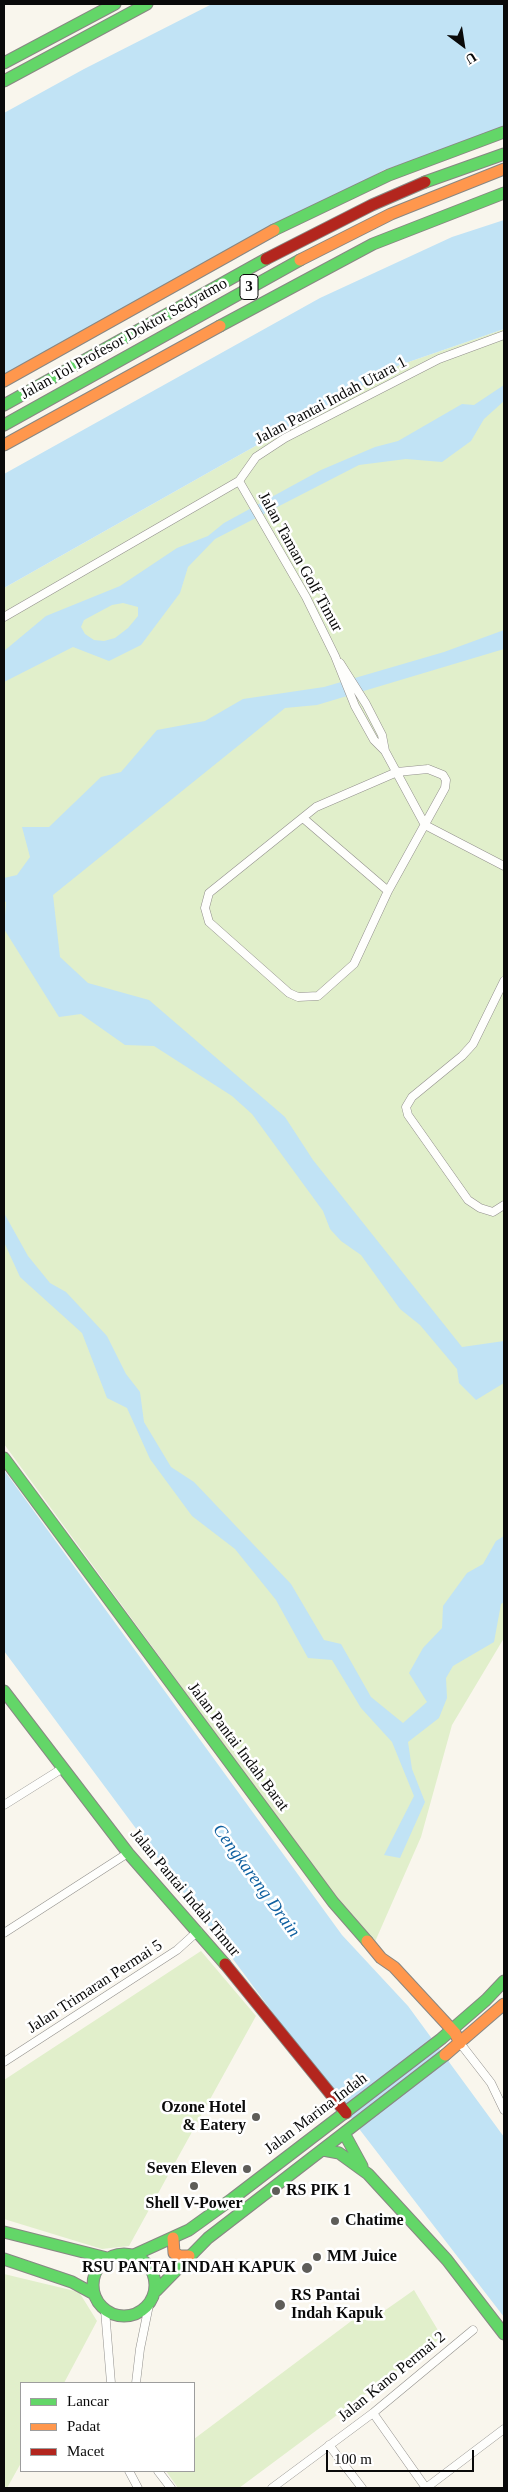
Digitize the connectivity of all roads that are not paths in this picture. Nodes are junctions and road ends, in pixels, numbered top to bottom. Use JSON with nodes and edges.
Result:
{"nodes":[{"id":1,"x":115,"y":4,"type":"edge"},
{"id":2,"x":147,"y":4,"type":"edge"},
{"id":3,"x":4,"y":63,"type":"edge"},
{"id":4,"x":4,"y":81,"type":"edge"},
{"id":5,"x":504,"y":132,"type":"edge"},
{"id":6,"x":504,"y":154,"type":"edge"},
{"id":7,"x":504,"y":169,"type":"edge"},
{"id":8,"x":504,"y":192,"type":"edge"},
{"id":9,"x":504,"y":334,"type":"edge"},
{"id":10,"x":4,"y":381,"type":"edge"},
{"id":11,"x":4,"y":405,"type":"edge"},
{"id":12,"x":4,"y":425,"type":"edge"},
{"id":13,"x":4,"y":446,"type":"edge"},
{"id":14,"x":239,"y":481,"type":"junction"},
{"id":15,"x":4,"y":617,"type":"edge"},
{"id":16,"x":346,"y":678,"type":"junction"},
{"id":17,"x":386,"y":751,"type":"junction"},
{"id":18,"x":398,"y":772,"type":"junction"},
{"id":19,"x":303,"y":818,"type":"junction"},
{"id":20,"x":425,"y":825,"type":"junction"},
{"id":21,"x":504,"y":866,"type":"edge"},
{"id":22,"x":388,"y":892,"type":"junction"},
{"id":23,"x":504,"y":981,"type":"edge"},
{"id":24,"x":504,"y":1205,"type":"edge"},
{"id":25,"x":4,"y":1458,"type":"edge"},
{"id":26,"x":4,"y":1691,"type":"edge"},
{"id":27,"x":63,"y":1768,"type":"junction"},
{"id":28,"x":4,"y":1806,"type":"edge"},
{"id":29,"x":128,"y":1853,"type":"junction"},
{"id":30,"x":198,"y":1931,"type":"junction"},
{"id":31,"x":4,"y":1933,"type":"edge"},
{"id":32,"x":504,"y":1981,"type":"edge"},
{"id":33,"x":504,"y":2004,"type":"edge"},
{"id":34,"x":472,"y":2013,"type":"junction"},
{"id":35,"x":483,"y":2024,"type":"junction"},
{"id":36,"x":451,"y":2030,"type":"junction"},
{"id":37,"x":460,"y":2043,"type":"junction"},
{"id":38,"x":4,"y":2062,"type":"edge"},
{"id":39,"x":504,"y":2110,"type":"edge"},
{"id":40,"x":346,"y":2113,"type":"junction"},
{"id":41,"x":344,"y":2133,"type":"junction"},
{"id":42,"x":323,"y":2150,"type":"junction"},
{"id":43,"x":366,"y":2172,"type":"junction"},
{"id":44,"x":4,"y":2232,"type":"edge"},
{"id":45,"x":174,"y":2238,"type":"junction"},
{"id":46,"x":134,"y":2255,"type":"junction"},
{"id":47,"x":189,"y":2256,"type":"junction"},
{"id":48,"x":107,"y":2258,"type":"junction"},
{"id":49,"x":4,"y":2259,"type":"edge"},
{"id":50,"x":156,"y":2291,"type":"junction"},
{"id":51,"x":94,"y":2294,"type":"junction"},
{"id":52,"x":149,"y":2305,"type":"junction"},
{"id":53,"x":105,"y":2310,"type":"junction"},
{"id":54,"x":473,"y":2330,"type":"dead end"},
{"id":55,"x":504,"y":2334,"type":"edge"},
{"id":56,"x":111,"y":2382,"type":"edge"},
{"id":57,"x":136,"y":2382,"type":"edge"},
{"id":58,"x":373,"y":2413,"type":"junction"},
{"id":59,"x":504,"y":2429,"type":"edge"},
{"id":60,"x":329,"y":2445,"type":"junction"},
{"id":61,"x":130,"y":2472,"type":"edge"},
{"id":62,"x":159,"y":2472,"type":"edge"},
{"id":63,"x":138,"y":2488,"type":"edge"},
{"id":64,"x":171,"y":2488,"type":"edge"},
{"id":65,"x":272,"y":2488,"type":"edge"},
{"id":66,"x":362,"y":2488,"type":"edge"},
{"id":67,"x":426,"y":2488,"type":"edge"}],
"edges":[{"from":1,"to":3,"type":"main road"},
{"from":2,"to":4,"type":"main road"},
{"from":5,"to":10,"type":"main road","name":"Jalan Tol Profesor Doktor Sedyatmo","number":"3"},
{"from":6,"to":11,"type":"main road","name":"Jalan Tol Profesor Doktor Sedyatmo","number":"3"},
{"from":7,"to":12,"type":"main road","name":"Jalan Tol Profesor Doktor Sedyatmo","number":"3"},
{"from":8,"to":13,"type":"main road","number":"3"},
{"from":9,"to":14,"type":"street","name":"Jalan Pantai Indah Utara 1"},
{"from":14,"to":15,"type":"street","name":"Jalan Pantai Indah Utara 1"},
{"from":14,"to":16,"type":"street","name":"Jalan Taman Golf Timur"},
{"from":16,"to":17,"type":"street","name":"Jalan Taman Golf Timur"},
{"from":16,"to":17,"type":"street","name":"Jalan Taman Golf Timur"},
{"from":17,"to":18,"type":"street","name":"Jalan Taman Golf Timur"},
{"from":18,"to":19,"type":"street"},
{"from":18,"to":20,"type":"street","name":"Jalan Taman Golf Timur"},
{"from":18,"to":20,"type":"street"},
{"from":19,"to":22,"type":"street"},
{"from":19,"to":22,"type":"street"},
{"from":20,"to":21,"type":"street"},
{"from":20,"to":22,"type":"street"},
{"from":23,"to":24,"type":"street"},
{"from":25,"to":36,"type":"main road","name":"Jalan Pantai Indah Barat"},
{"from":26,"to":27,"type":"main road","name":"Jalan Pantai Indah Timur"},
{"from":27,"to":28,"type":"street"},
{"from":27,"to":29,"type":"main road","name":"Jalan Pantai Indah Timur"},
{"from":29,"to":30,"type":"main road","name":"Jalan Pantai Indah Timur"},
{"from":29,"to":31,"type":"street"},
{"from":30,"to":38,"type":"street","name":"Jalan Trimaran Permai 5"},
{"from":30,"to":40,"type":"main road","name":"Jalan Pantai Indah Timur"},
{"from":32,"to":34,"type":"main road","name":"Jalan Marina Indah"},
{"from":33,"to":35,"type":"main road","name":"Jalan Marina Indah"},
{"from":34,"to":35,"type":"main road"},
{"from":34,"to":36,"type":"main road","name":"Jalan Marina Indah"},
{"from":35,"to":37,"type":"main road","name":"Jalan Marina Indah"},
{"from":36,"to":37,"type":"main road","name":"Jalan Pantai Indah Barat"},
{"from":36,"to":40,"type":"main road","name":"Jalan Marina Indah"},
{"from":37,"to":39,"type":"street"},
{"from":37,"to":41,"type":"main road","name":"Jalan Marina Indah"},
{"from":40,"to":45,"type":"main road","name":"Jalan Marina Indah"},
{"from":41,"to":42,"type":"main road","name":"Jalan Marina Indah"},
{"from":41,"to":43,"type":"main road"},
{"from":42,"to":43,"type":"main road"},
{"from":42,"to":47,"type":"main road","name":"Jalan Marina Indah"},
{"from":43,"to":55,"type":"main road"},
{"from":44,"to":48,"type":"main road"},
{"from":45,"to":46,"type":"main road","name":"Jalan Marina Indah"},
{"from":45,"to":47,"type":"main road"},
{"from":46,"to":48,"type":"main road"},
{"from":46,"to":50,"type":"main road"},
{"from":47,"to":50,"type":"main road","name":"Jalan Marina Indah"},
{"from":48,"to":51,"type":"main road"},
{"from":49,"to":51,"type":"main road"},
{"from":50,"to":52,"type":"main road"},
{"from":51,"to":53,"type":"main road"},
{"from":52,"to":53,"type":"main road"},
{"from":52,"to":57,"type":"street"},
{"from":53,"to":56,"type":"street"},
{"from":54,"to":58,"type":"street","name":"Jalan Kano Permai 2"},
{"from":58,"to":60,"type":"street","name":"Jalan Kano Permai 2"},
{"from":58,"to":67,"type":"street"},
{"from":59,"to":67,"type":"street"},
{"from":60,"to":65,"type":"street","name":"Jalan Kano Permai 2"},
{"from":60,"to":66,"type":"street"},
{"from":61,"to":63,"type":"street"},
{"from":62,"to":64,"type":"street"}]}
